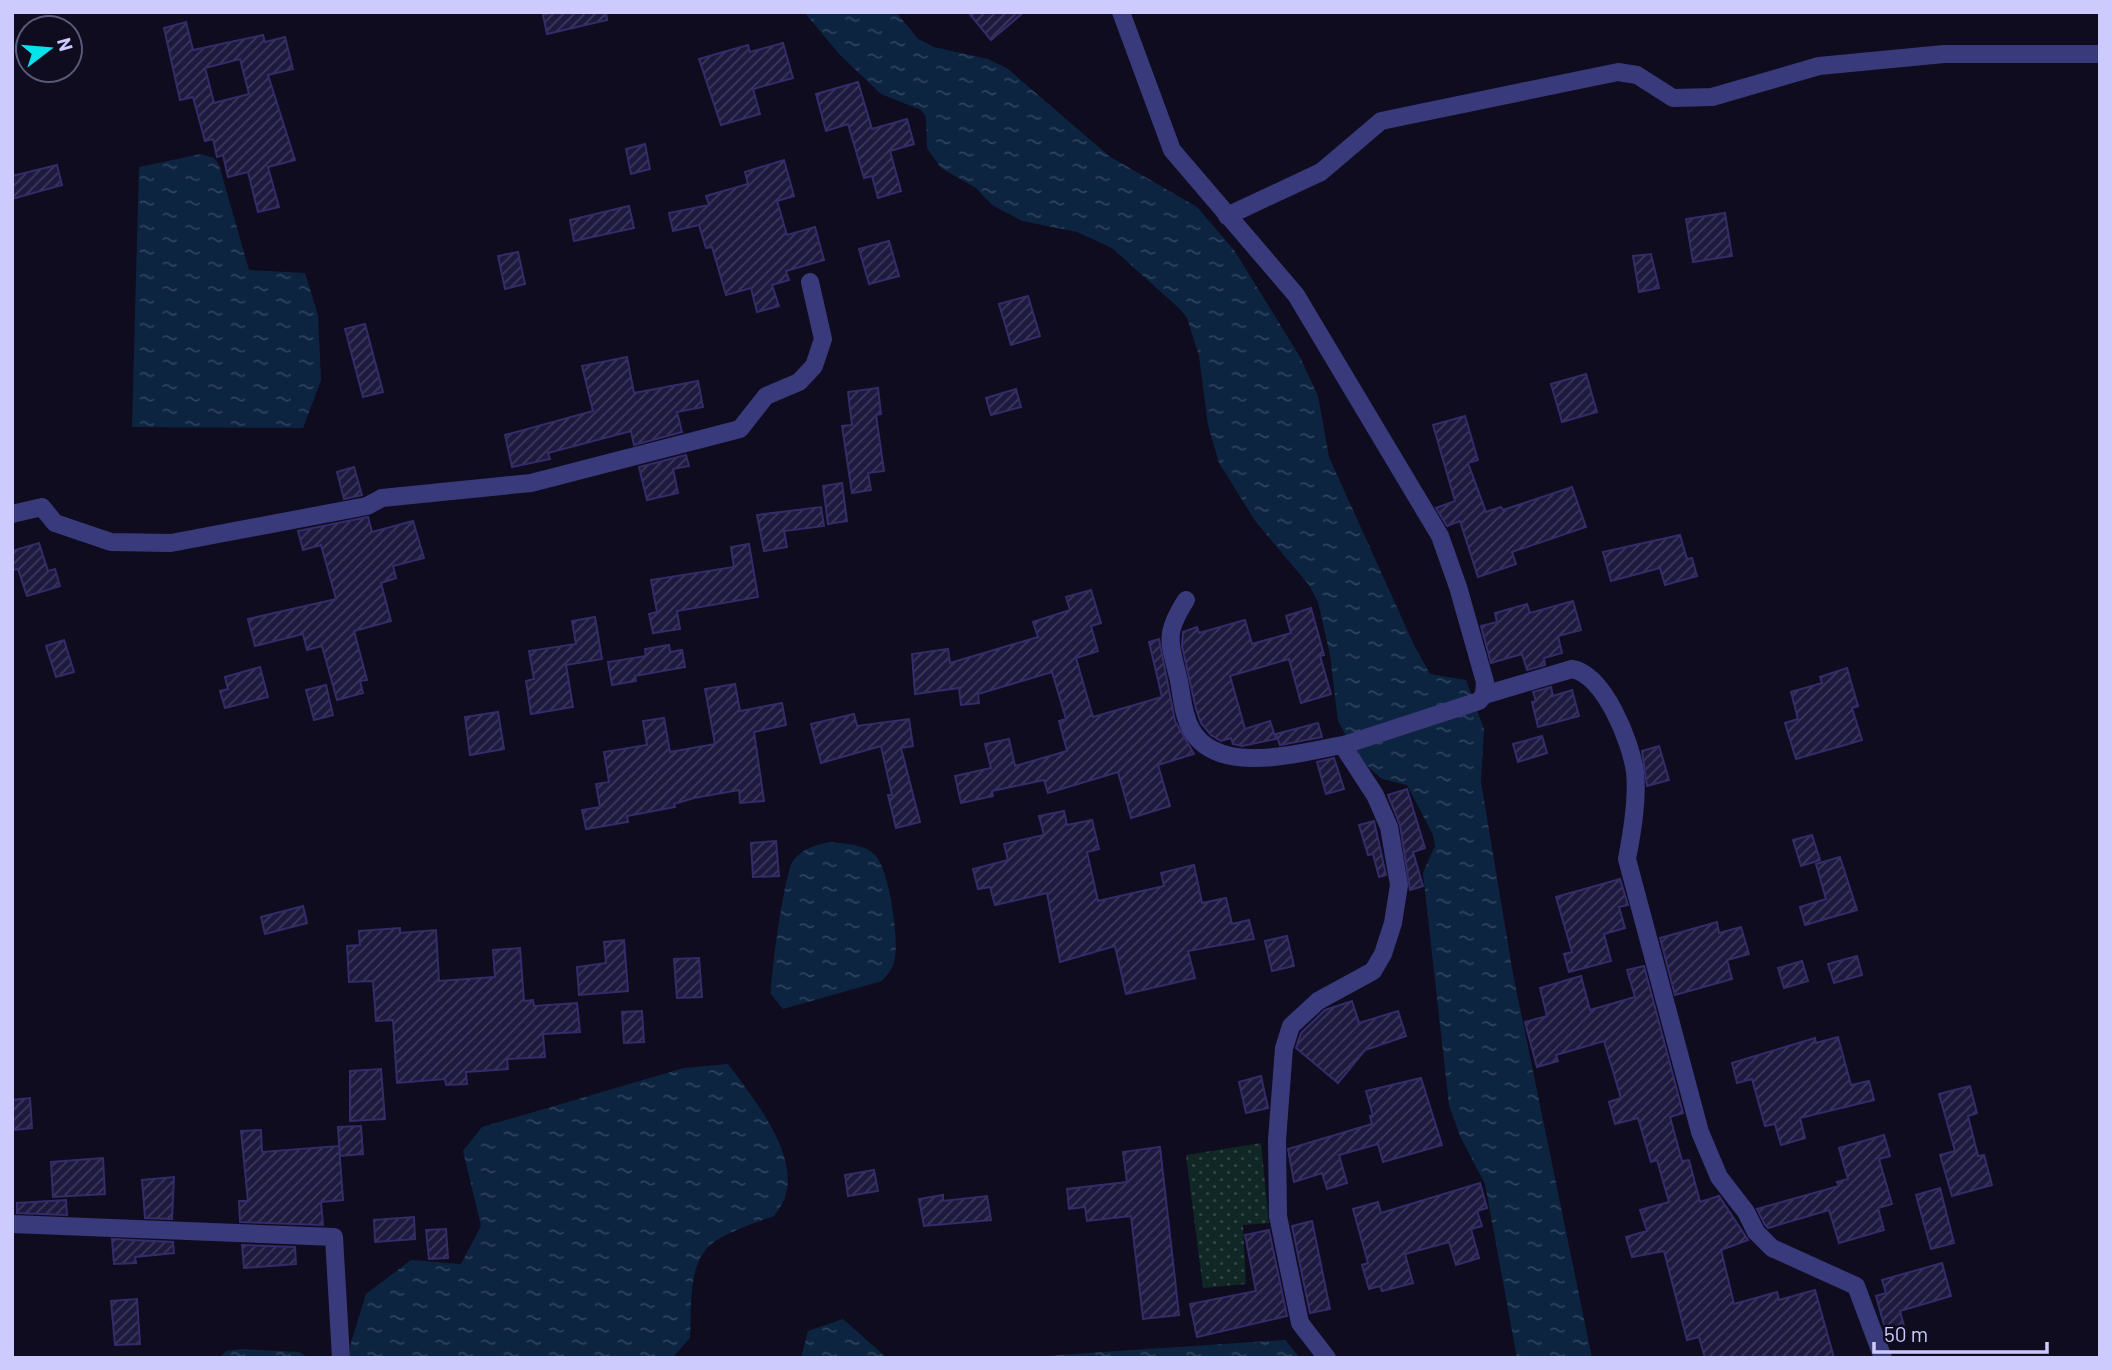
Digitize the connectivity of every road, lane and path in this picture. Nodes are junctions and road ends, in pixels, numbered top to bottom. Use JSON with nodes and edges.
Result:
{"nodes":[{"id":1,"x":1121,"y":12,"type":"edge"},
{"id":2,"x":2100,"y":54,"type":"edge"},
{"id":3,"x":1227,"y":216,"type":"junction"},
{"id":4,"x":810,"y":282,"type":"dead end"},
{"id":5,"x":12,"y":514,"type":"edge"},
{"id":6,"x":1186,"y":600,"type":"dead end"},
{"id":7,"x":1481,"y":698,"type":"junction"},
{"id":8,"x":1348,"y":744,"type":"junction"},
{"id":9,"x":12,"y":1224,"type":"edge"},
{"id":10,"x":341,"y":1358,"type":"edge"},
{"id":11,"x":1327,"y":1358,"type":"edge"},
{"id":12,"x":1883,"y":1358,"type":"edge"}],
"edges":[{"from":1,"to":3,"type":"street"},
{"from":2,"to":3,"type":"street"},
{"from":3,"to":7,"type":"street"},
{"from":4,"to":5,"type":"street"},
{"from":6,"to":8,"type":"street"},
{"from":7,"to":8,"type":"street"},
{"from":7,"to":12,"type":"street"},
{"from":8,"to":11,"type":"street"},
{"from":9,"to":10,"type":"street"}]}
